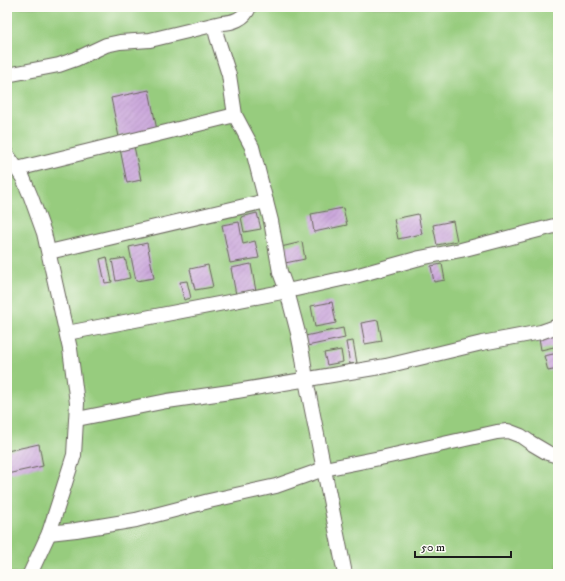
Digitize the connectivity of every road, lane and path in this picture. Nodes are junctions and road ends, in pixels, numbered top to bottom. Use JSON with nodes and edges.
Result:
{"nodes":[{"id":1,"x":249,"y":7,"type":"edge"},
{"id":2,"x":214,"y":25,"type":"junction"},
{"id":3,"x":7,"y":75,"type":"edge"},
{"id":4,"x":235,"y":115,"type":"junction"},
{"id":5,"x":7,"y":155,"type":"edge"},
{"id":6,"x":17,"y":169,"type":"junction"},
{"id":7,"x":266,"y":201,"type":"junction"},
{"id":8,"x":558,"y":225,"type":"edge"},
{"id":9,"x":49,"y":252,"type":"junction"},
{"id":10,"x":287,"y":291,"type":"junction"},
{"id":11,"x":558,"y":326,"type":"edge"},
{"id":12,"x":67,"y":333,"type":"junction"},
{"id":13,"x":306,"y":380,"type":"junction"},
{"id":14,"x":77,"y":420,"type":"junction"},
{"id":15,"x":558,"y":456,"type":"edge"},
{"id":16,"x":324,"y":469,"type":"junction"},
{"id":17,"x":49,"y":533,"type":"junction"},
{"id":18,"x":30,"y":574,"type":"edge"},
{"id":19,"x":345,"y":574,"type":"edge"}],
"edges":[{"from":1,"to":2,"type":"street"},
{"from":2,"to":3,"type":"street"},
{"from":2,"to":4,"type":"street"},
{"from":4,"to":6,"type":"street"},
{"from":4,"to":7,"type":"street"},
{"from":5,"to":6,"type":"street"},
{"from":6,"to":9,"type":"street"},
{"from":7,"to":9,"type":"street"},
{"from":7,"to":10,"type":"street"},
{"from":8,"to":10,"type":"street"},
{"from":9,"to":12,"type":"street"},
{"from":10,"to":12,"type":"street"},
{"from":10,"to":13,"type":"street"},
{"from":11,"to":13,"type":"street"},
{"from":12,"to":14,"type":"street"},
{"from":13,"to":14,"type":"street"},
{"from":13,"to":16,"type":"street"},
{"from":14,"to":17,"type":"street"},
{"from":15,"to":16,"type":"street"},
{"from":16,"to":17,"type":"street"},
{"from":16,"to":19,"type":"street"},
{"from":17,"to":18,"type":"street"}]}
